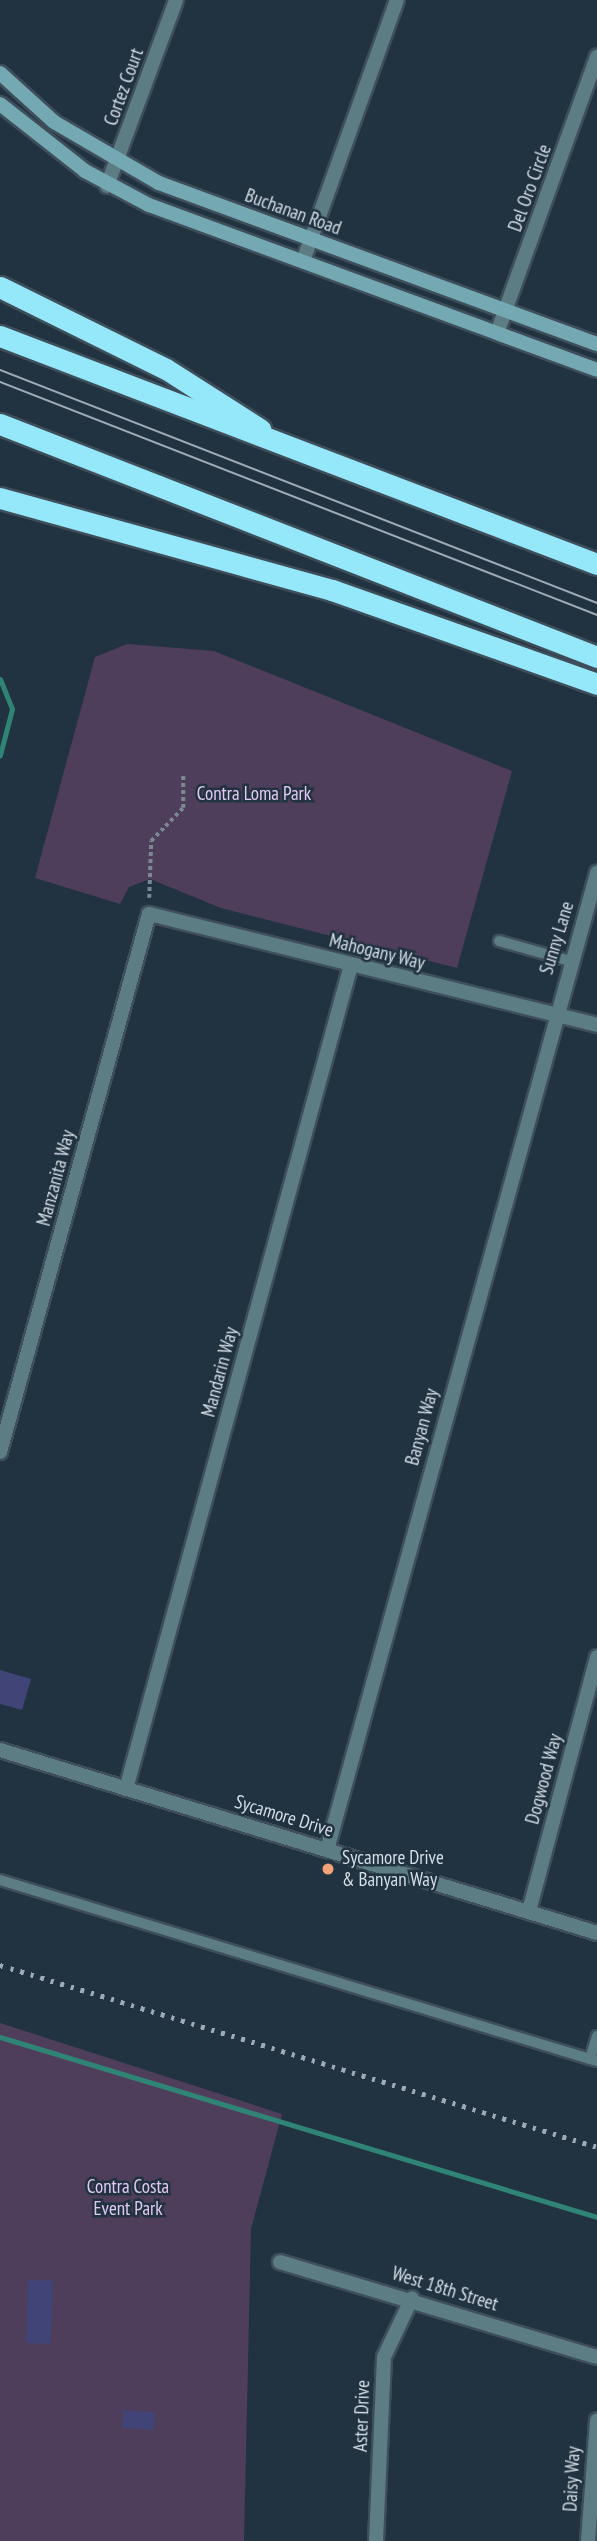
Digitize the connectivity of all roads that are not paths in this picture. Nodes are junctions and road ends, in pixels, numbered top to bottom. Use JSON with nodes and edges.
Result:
{"nodes":[{"id":1,"x":176,"y":0,"type":"edge"},
{"id":2,"x":397,"y":0,"type":"edge"},
{"id":3,"x":597,"y":56,"type":"edge"},
{"id":4,"x":0,"y":73,"type":"edge"},
{"id":5,"x":0,"y":104,"type":"edge"},
{"id":6,"x":117,"y":163,"type":"junction"},
{"id":7,"x":107,"y":186,"type":"junction"},
{"id":8,"x":311,"y":240,"type":"junction"},
{"id":9,"x":303,"y":261,"type":"junction"},
{"id":10,"x":0,"y":287,"type":"edge"},
{"id":11,"x":506,"y":311,"type":"junction"},
{"id":12,"x":497,"y":332,"type":"junction"},
{"id":13,"x":0,"y":335,"type":"edge"},
{"id":14,"x":597,"y":344,"type":"edge"},
{"id":15,"x":597,"y":369,"type":"edge"},
{"id":16,"x":0,"y":424,"type":"edge"},
{"id":17,"x":300,"y":455,"type":"junction"},
{"id":18,"x":0,"y":498,"type":"edge"},
{"id":19,"x":597,"y":564,"type":"edge"},
{"id":20,"x":597,"y":657,"type":"edge"},
{"id":21,"x":597,"y":684,"type":"edge"},
{"id":22,"x":597,"y":873,"type":"edge"},
{"id":23,"x":149,"y":914,"type":"joint"},
{"id":24,"x":499,"y":941,"type":"dead end"},
{"id":25,"x":570,"y":961,"type":"junction"},
{"id":26,"x":351,"y":965,"type":"junction"},
{"id":27,"x":555,"y":1013,"type":"junction"},
{"id":28,"x":597,"y":1025,"type":"edge"},
{"id":29,"x":0,"y":1452,"type":"edge"},
{"id":30,"x":597,"y":1657,"type":"edge"},
{"id":31,"x":593,"y":1689,"type":"edge"},
{"id":32,"x":0,"y":1751,"type":"edge"},
{"id":33,"x":127,"y":1789,"type":"junction"},
{"id":34,"x":327,"y":1850,"type":"junction"},
{"id":35,"x":0,"y":1880,"type":"edge"},
{"id":36,"x":530,"y":1911,"type":"junction"},
{"id":37,"x":597,"y":1933,"type":"edge"},
{"id":38,"x":597,"y":2036,"type":"edge"},
{"id":39,"x":594,"y":2060,"type":"edge"},
{"id":40,"x":280,"y":2262,"type":"dead end"},
{"id":41,"x":412,"y":2298,"type":"junction"},
{"id":42,"x":597,"y":2357,"type":"edge"},
{"id":43,"x":597,"y":2420,"type":"edge"},
{"id":44,"x":376,"y":2541,"type":"edge"},
{"id":45,"x":588,"y":2541,"type":"edge"}],
"edges":[{"from":1,"to":6,"type":"street","name":"Cortez Court"},
{"from":2,"to":8,"type":"street"},
{"from":3,"to":11,"type":"street","name":"Del Oro Circle"},
{"from":4,"to":6,"type":"main road","name":"Buchanan Road"},
{"from":5,"to":7,"type":"main road"},
{"from":6,"to":7,"type":"street","name":"Cortez Court"},
{"from":6,"to":8,"type":"main road","name":"Buchanan Road"},
{"from":7,"to":9,"type":"main road"},
{"from":8,"to":9,"type":"street"},
{"from":8,"to":11,"type":"main road","name":"Buchanan Road"},
{"from":9,"to":12,"type":"main road"},
{"from":10,"to":17,"type":"highway"},
{"from":11,"to":12,"type":"street","name":"Del Oro Circle"},
{"from":11,"to":14,"type":"main road","name":"Buchanan Road"},
{"from":12,"to":15,"type":"main road"},
{"from":13,"to":17,"type":"highway"},
{"from":16,"to":20,"type":"highway"},
{"from":17,"to":19,"type":"highway"},
{"from":18,"to":21,"type":"highway"},
{"from":22,"to":25,"type":"street","name":"Sunny Lane"},
{"from":23,"to":26,"type":"street","name":"Mahogany Way"},
{"from":23,"to":29,"type":"street","name":"Manzanita Way"},
{"from":24,"to":25,"type":"lane"},
{"from":25,"to":27,"type":"street","name":"Sunny Lane"},
{"from":26,"to":27,"type":"street","name":"Mahogany Way"},
{"from":26,"to":33,"type":"street","name":"Mandarin Way"},
{"from":27,"to":28,"type":"street","name":"Mahogany Way"},
{"from":27,"to":34,"type":"street","name":"Banyan Way"},
{"from":30,"to":31,"type":"street","name":"Dogwood Way"},
{"from":31,"to":36,"type":"street","name":"Dogwood Way"},
{"from":32,"to":33,"type":"street","name":"Sycamore Drive"},
{"from":33,"to":34,"type":"street","name":"Sycamore Drive"},
{"from":34,"to":36,"type":"street","name":"Sycamore Drive"},
{"from":35,"to":39,"type":"lane"},
{"from":36,"to":37,"type":"street","name":"Sycamore Drive"},
{"from":38,"to":39,"type":"lane"},
{"from":40,"to":41,"type":"street","name":"West 18th Street"},
{"from":41,"to":42,"type":"street","name":"West 18th Street"},
{"from":41,"to":44,"type":"street","name":"Aster Drive"},
{"from":43,"to":45,"type":"street","name":"Daisy Way"}]}
